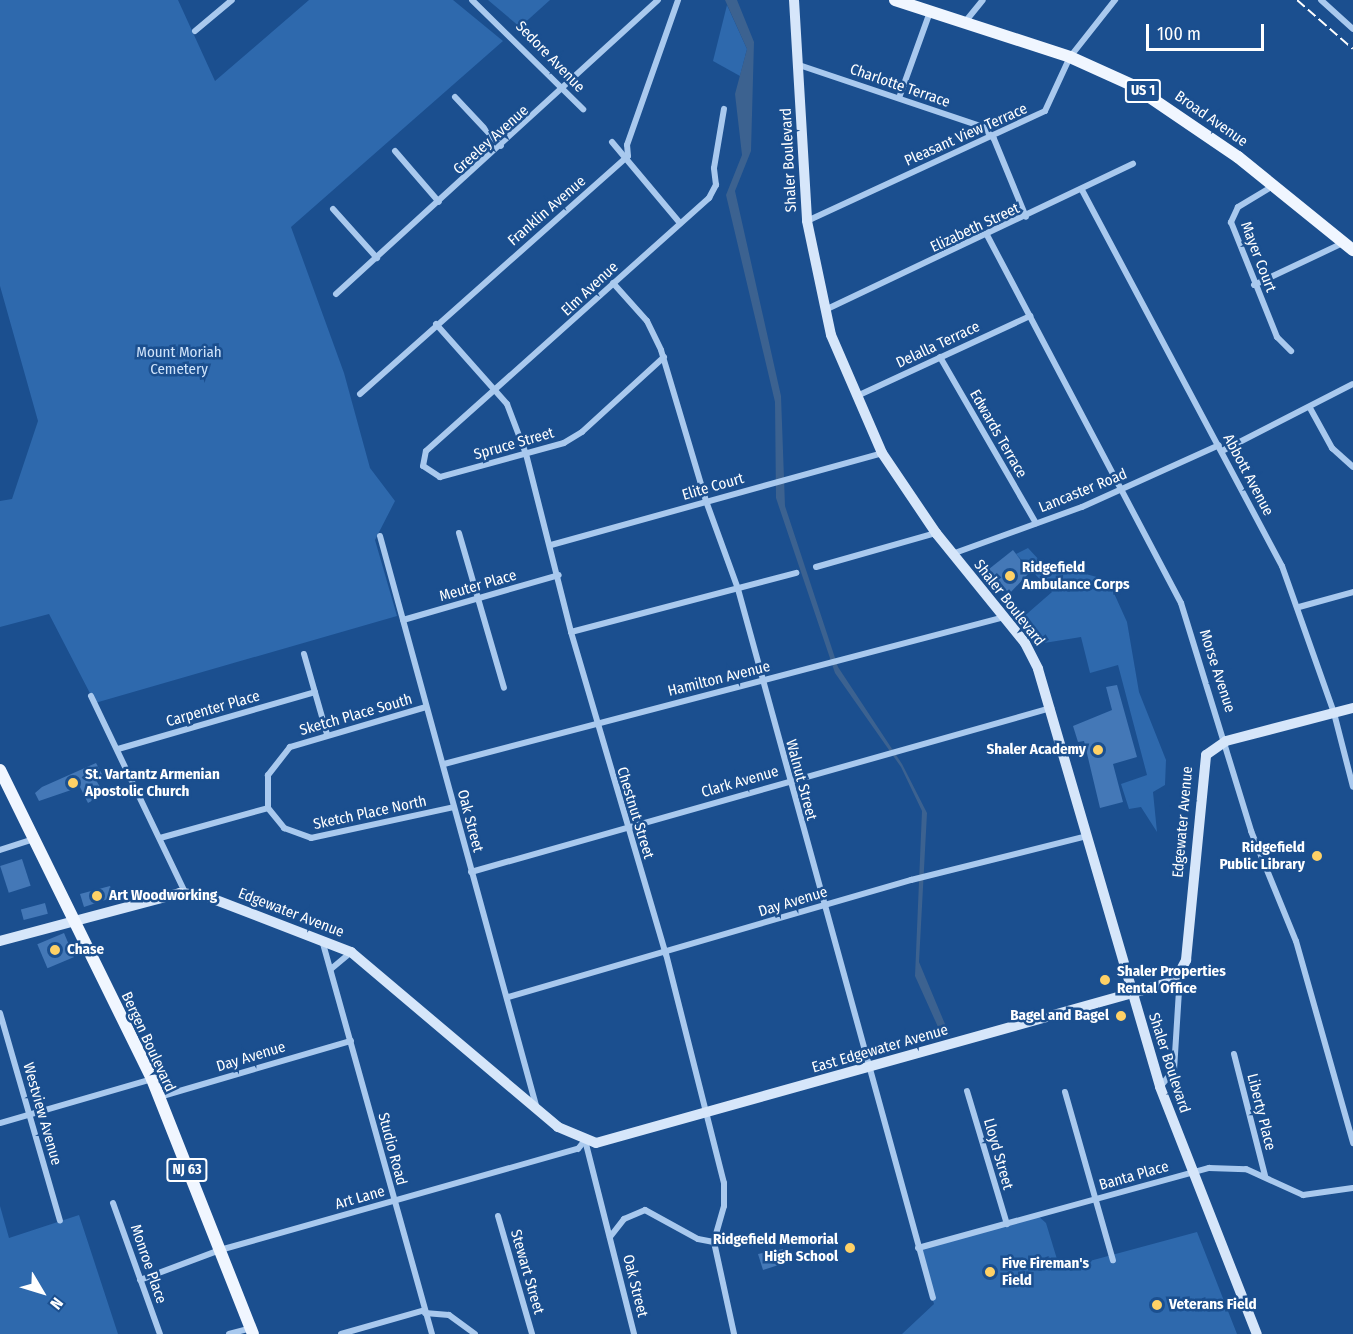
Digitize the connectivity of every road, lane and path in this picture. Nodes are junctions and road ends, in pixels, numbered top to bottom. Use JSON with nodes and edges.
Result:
{"nodes":[{"id":1,"x":231,"y":0,"type":"edge"},
{"id":2,"x":472,"y":0,"type":"edge"},
{"id":3,"x":658,"y":0,"type":"edge"},
{"id":4,"x":678,"y":0,"type":"edge"},
{"id":5,"x":795,"y":0,"type":"edge"},
{"id":6,"x":895,"y":0,"type":"edge"},
{"id":7,"x":983,"y":0,"type":"edge"},
{"id":8,"x":1115,"y":0,"type":"edge"},
{"id":9,"x":1321,"y":0,"type":"edge"},
{"id":10,"x":930,"y":12,"type":"junction"},
{"id":11,"x":965,"y":22,"type":"junction"},
{"id":12,"x":1353,"y":29,"type":"edge"},
{"id":13,"x":195,"y":31,"type":"dead end"},
{"id":14,"x":1070,"y":57,"type":"junction"},
{"id":15,"x":799,"y":65,"type":"junction"},
{"id":16,"x":565,"y":89,"type":"junction"},
{"id":17,"x":455,"y":97,"type":"dead end"},
{"id":18,"x":898,"y":98,"type":"junction"},
{"id":19,"x":583,"y":109,"type":"dead end"},
{"id":20,"x":724,"y":109,"type":"dead end"},
{"id":21,"x":991,"y":134,"type":"junction"},
{"id":22,"x":612,"y":142,"type":"dead end"},
{"id":23,"x":501,"y":146,"type":"junction"},
{"id":24,"x":395,"y":151,"type":"dead end"},
{"id":25,"x":628,"y":156,"type":"junction"},
{"id":26,"x":1134,"y":164,"type":"dead end"},
{"id":27,"x":1274,"y":186,"type":"junction"},
{"id":28,"x":1082,"y":190,"type":"junction"},
{"id":29,"x":440,"y":202,"type":"junction"},
{"id":30,"x":333,"y":209,"type":"dead end"},
{"id":31,"x":1026,"y":217,"type":"junction"},
{"id":32,"x":807,"y":221,"type":"junction"},
{"id":33,"x":680,"y":223,"type":"junction"},
{"id":34,"x":987,"y":235,"type":"junction"},
{"id":35,"x":1348,"y":246,"type":"edge"},
{"id":36,"x":377,"y":258,"type":"junction"},
{"id":37,"x":613,"y":283,"type":"junction"},
{"id":38,"x":1254,"y":285,"type":"junction"},
{"id":39,"x":336,"y":294,"type":"dead end"},
{"id":40,"x":824,"y":310,"type":"junction"},
{"id":41,"x":1030,"y":316,"type":"junction"},
{"id":42,"x":436,"y":324,"type":"junction"},
{"id":43,"x":1291,"y":351,"type":"dead end"},
{"id":44,"x":664,"y":357,"type":"junction"},
{"id":45,"x":940,"y":357,"type":"junction"},
{"id":46,"x":1353,"y":384,"type":"edge"},
{"id":47,"x":497,"y":391,"type":"junction"},
{"id":48,"x":360,"y":394,"type":"dead end"},
{"id":49,"x":856,"y":396,"type":"junction"},
{"id":50,"x":1310,"y":408,"type":"junction"},
{"id":51,"x":1221,"y":448,"type":"junction"},
{"id":52,"x":882,"y":453,"type":"junction"},
{"id":53,"x":526,"y":454,"type":"junction"},
{"id":54,"x":422,"y":461,"type":"joint"},
{"id":55,"x":1353,"y":467,"type":"edge"},
{"id":56,"x":1122,"y":489,"type":"junction"},
{"id":57,"x":706,"y":501,"type":"junction"},
{"id":58,"x":1036,"y":523,"type":"junction"},
{"id":59,"x":459,"y":533,"type":"dead end"},
{"id":60,"x":936,"y":533,"type":"junction"},
{"id":61,"x":380,"y":536,"type":"dead end"},
{"id":62,"x":551,"y":545,"type":"junction"},
{"id":63,"x":952,"y":554,"type":"junction"},
{"id":64,"x":816,"y":567,"type":"dead end"},
{"id":65,"x":796,"y":573,"type":"dead end"},
{"id":66,"x":559,"y":575,"type":"junction"},
{"id":67,"x":738,"y":590,"type":"junction"},
{"id":68,"x":1353,"y":592,"type":"edge"},
{"id":69,"x":478,"y":600,"type":"junction"},
{"id":70,"x":1299,"y":608,"type":"junction"},
{"id":71,"x":1001,"y":618,"type":"junction"},
{"id":72,"x":403,"y":620,"type":"junction"},
{"id":73,"x":571,"y":632,"type":"junction"},
{"id":74,"x":304,"y":654,"type":"dead end"},
{"id":75,"x":762,"y":680,"type":"junction"},
{"id":76,"x":504,"y":688,"type":"dead end"},
{"id":77,"x":315,"y":692,"type":"junction"},
{"id":78,"x":92,"y":696,"type":"dead end"},
{"id":79,"x":426,"y":707,"type":"junction"},
{"id":80,"x":1051,"y":708,"type":"junction"},
{"id":81,"x":1353,"y":708,"type":"edge"},
{"id":82,"x":1334,"y":713,"type":"junction"},
{"id":83,"x":596,"y":722,"type":"junction"},
{"id":84,"x":327,"y":734,"type":"junction"},
{"id":85,"x":1226,"y":741,"type":"junction"},
{"id":86,"x":118,"y":749,"type":"junction"},
{"id":87,"x":444,"y":764,"type":"junction"},
{"id":88,"x":0,"y":770,"type":"edge"},
{"id":89,"x":788,"y":781,"type":"junction"},
{"id":90,"x":1353,"y":787,"type":"edge"},
{"id":91,"x":454,"y":807,"type":"junction"},
{"id":92,"x":268,"y":808,"type":"junction"},
{"id":93,"x":626,"y":826,"type":"junction"},
{"id":94,"x":1087,"y":836,"type":"junction"},
{"id":95,"x":160,"y":838,"type":"junction"},
{"id":96,"x":34,"y":839,"type":"junction"},
{"id":97,"x":0,"y":850,"type":"edge"},
{"id":98,"x":471,"y":872,"type":"junction"},
{"id":99,"x":185,"y":892,"type":"junction"},
{"id":100,"x":823,"y":905,"type":"junction"},
{"id":101,"x":72,"y":920,"type":"junction"},
{"id":102,"x":322,"y":939,"type":"junction"},
{"id":103,"x":0,"y":941,"type":"edge"},
{"id":104,"x":351,"y":952,"type":"junction"},
{"id":105,"x":666,"y":954,"type":"junction"},
{"id":106,"x":331,"y":969,"type":"junction"},
{"id":107,"x":1180,"y":975,"type":"junction"},
{"id":108,"x":1132,"y":996,"type":"junction"},
{"id":109,"x":508,"y":997,"type":"junction"},
{"id":110,"x":0,"y":1013,"type":"edge"},
{"id":111,"x":351,"y":1041,"type":"junction"},
{"id":112,"x":1234,"y":1054,"type":"dead end"},
{"id":113,"x":870,"y":1068,"type":"junction"},
{"id":114,"x":152,"y":1079,"type":"junction"},
{"id":115,"x":1160,"y":1086,"type":"junction"},
{"id":116,"x":967,"y":1091,"type":"dead end"},
{"id":117,"x":1065,"y":1092,"type":"dead end"},
{"id":118,"x":159,"y":1097,"type":"junction"},
{"id":119,"x":538,"y":1111,"type":"junction"},
{"id":120,"x":705,"y":1113,"type":"junction"},
{"id":121,"x":30,"y":1116,"type":"junction"},
{"id":122,"x":0,"y":1123,"type":"edge"},
{"id":123,"x":585,"y":1140,"type":"junction"},
{"id":124,"x":1353,"y":1143,"type":"edge"},
{"id":125,"x":1193,"y":1172,"type":"junction"},
{"id":126,"x":1265,"y":1176,"type":"junction"},
{"id":127,"x":1353,"y":1188,"type":"edge"},
{"id":128,"x":1096,"y":1199,"type":"junction"},
{"id":129,"x":394,"y":1201,"type":"junction"},
{"id":130,"x":113,"y":1203,"type":"dead end"},
{"id":131,"x":498,"y":1216,"type":"dead end"},
{"id":132,"x":60,"y":1221,"type":"dead end"},
{"id":133,"x":1006,"y":1224,"type":"junction"},
{"id":134,"x":610,"y":1237,"type":"junction"},
{"id":135,"x":714,"y":1242,"type":"junction"},
{"id":136,"x":918,"y":1248,"type":"junction"},
{"id":137,"x":220,"y":1250,"type":"junction"},
{"id":138,"x":1113,"y":1260,"type":"dead end"},
{"id":139,"x":140,"y":1280,"type":"junction"},
{"id":140,"x":933,"y":1298,"type":"dead end"},
{"id":141,"x":425,"y":1312,"type":"junction"},
{"id":142,"x":252,"y":1331,"type":"edge"},
{"id":143,"x":160,"y":1334,"type":"edge"},
{"id":144,"x":229,"y":1334,"type":"edge"},
{"id":145,"x":341,"y":1334,"type":"edge"},
{"id":146,"x":432,"y":1334,"type":"edge"},
{"id":147,"x":475,"y":1334,"type":"edge"},
{"id":148,"x":532,"y":1334,"type":"edge"},
{"id":149,"x":634,"y":1334,"type":"edge"},
{"id":150,"x":734,"y":1334,"type":"edge"},
{"id":151,"x":1257,"y":1334,"type":"edge"}],
"edges":[{"from":1,"to":13,"type":"street"},
{"from":2,"to":16,"type":"street","name":"Sedore Avenue"},
{"from":3,"to":16,"type":"street","name":"Greeley Avenue"},
{"from":4,"to":25,"type":"street"},
{"from":5,"to":15,"type":"street","name":"Shaler Boulevard"},
{"from":6,"to":10,"type":"main road","name":"Broad Avenue","number":"US 1"},
{"from":7,"to":11,"type":"street"},
{"from":8,"to":14,"type":"street","name":"Pleasant View Terrace"},
{"from":9,"to":12,"type":"street"},
{"from":10,"to":11,"type":"main road","name":"Broad Avenue","number":"US 1"},
{"from":10,"to":18,"type":"street"},
{"from":11,"to":14,"type":"main road","name":"Broad Avenue","number":"US 1"},
{"from":14,"to":21,"type":"street","name":"Pleasant View Terrace"},
{"from":14,"to":27,"type":"main road","name":"Broad Avenue","number":"US 1"},
{"from":15,"to":18,"type":"street","name":"Charlotte Terrace"},
{"from":15,"to":32,"type":"street","name":"Shaler Boulevard"},
{"from":16,"to":19,"type":"street","name":"Sedore Avenue"},
{"from":16,"to":23,"type":"street","name":"Greeley Avenue"},
{"from":17,"to":23,"type":"street"},
{"from":18,"to":21,"type":"street","name":"Charlotte Terrace"},
{"from":20,"to":33,"type":"street","name":"Elm Avenue"},
{"from":21,"to":31,"type":"street"},
{"from":21,"to":32,"type":"street","name":"Pleasant View Terrace"},
{"from":22,"to":25,"type":"street"},
{"from":23,"to":29,"type":"street","name":"Greeley Avenue"},
{"from":24,"to":29,"type":"street"},
{"from":25,"to":33,"type":"street"},
{"from":25,"to":42,"type":"street","name":"Franklin Avenue"},
{"from":26,"to":28,"type":"street","name":"Elizabeth Street"},
{"from":27,"to":35,"type":"main road","name":"Broad Avenue","number":"US 1"},
{"from":27,"to":38,"type":"street","name":"Mayer Court"},
{"from":28,"to":31,"type":"street","name":"Elizabeth Street"},
{"from":28,"to":51,"type":"street","name":"Abbott Avenue"},
{"from":29,"to":36,"type":"street","name":"Greeley Avenue"},
{"from":30,"to":36,"type":"street"},
{"from":31,"to":34,"type":"street","name":"Elizabeth Street"},
{"from":32,"to":40,"type":"street","name":"Shaler Boulevard"},
{"from":33,"to":37,"type":"street","name":"Elm Avenue"},
{"from":34,"to":40,"type":"street","name":"Elizabeth Street"},
{"from":34,"to":41,"type":"street","name":"Morse Avenue"},
{"from":35,"to":38,"type":"street"},
{"from":36,"to":39,"type":"street","name":"Greeley Avenue"},
{"from":37,"to":44,"type":"street","name":"Walnut Street"},
{"from":37,"to":47,"type":"street","name":"Elm Avenue"},
{"from":38,"to":43,"type":"street","name":"Mayer Court"},
{"from":40,"to":49,"type":"street","name":"Shaler Boulevard"},
{"from":41,"to":45,"type":"street","name":"Delalla Terrace"},
{"from":41,"to":56,"type":"street","name":"Morse Avenue"},
{"from":42,"to":47,"type":"street","name":"Chestnut Street"},
{"from":42,"to":48,"type":"street","name":"Franklin Avenue"},
{"from":44,"to":53,"type":"street","name":"Spruce Street"},
{"from":44,"to":57,"type":"street","name":"Walnut Street"},
{"from":45,"to":49,"type":"street","name":"Delalla Terrace"},
{"from":45,"to":58,"type":"street","name":"Edwards Terrace"},
{"from":46,"to":50,"type":"street","name":"Lancaster Road"},
{"from":47,"to":53,"type":"street","name":"Chestnut Street"},
{"from":47,"to":54,"type":"street","name":"Elm Avenue"},
{"from":49,"to":52,"type":"street","name":"Shaler Boulevard"},
{"from":50,"to":51,"type":"street","name":"Lancaster Road"},
{"from":50,"to":55,"type":"street"},
{"from":51,"to":56,"type":"street","name":"Lancaster Road"},
{"from":51,"to":70,"type":"street","name":"Abbott Avenue"},
{"from":52,"to":57,"type":"street","name":"Elite Court"},
{"from":52,"to":60,"type":"street","name":"Shaler Boulevard"},
{"from":53,"to":54,"type":"street","name":"Spruce Street"},
{"from":53,"to":62,"type":"street","name":"Chestnut Street"},
{"from":56,"to":58,"type":"street","name":"Lancaster Road"},
{"from":56,"to":85,"type":"street","name":"Morse Avenue"},
{"from":57,"to":62,"type":"street","name":"Elite Court"},
{"from":57,"to":67,"type":"street","name":"Walnut Street"},
{"from":58,"to":63,"type":"street","name":"Lancaster Road"},
{"from":59,"to":69,"type":"street"},
{"from":60,"to":63,"type":"street","name":"Shaler Boulevard"},
{"from":60,"to":64,"type":"street"},
{"from":61,"to":72,"type":"street","name":"Oak Street"},
{"from":62,"to":66,"type":"street","name":"Chestnut Street"},
{"from":63,"to":71,"type":"street","name":"Shaler Boulevard"},
{"from":65,"to":67,"type":"street"},
{"from":66,"to":69,"type":"street","name":"Meuter Place"},
{"from":66,"to":73,"type":"street","name":"Chestnut Street"},
{"from":67,"to":73,"type":"street"},
{"from":67,"to":75,"type":"street","name":"Walnut Street"},
{"from":68,"to":70,"type":"street"},
{"from":69,"to":72,"type":"street","name":"Meuter Place"},
{"from":69,"to":76,"type":"street"},
{"from":70,"to":82,"type":"street","name":"Abbott Avenue"},
{"from":71,"to":75,"type":"street","name":"Hamilton Avenue"},
{"from":71,"to":80,"type":"street","name":"Shaler Boulevard"},
{"from":72,"to":79,"type":"street","name":"Oak Street"},
{"from":73,"to":83,"type":"street","name":"Chestnut Street"},
{"from":74,"to":77,"type":"street"},
{"from":75,"to":83,"type":"street","name":"Hamilton Avenue"},
{"from":75,"to":89,"type":"street","name":"Walnut Street"},
{"from":77,"to":84,"type":"street"},
{"from":77,"to":86,"type":"street","name":"Carpenter Place"},
{"from":78,"to":86,"type":"street"},
{"from":79,"to":84,"type":"street","name":"Sketch Place South"},
{"from":79,"to":87,"type":"street","name":"Oak Street"},
{"from":80,"to":89,"type":"street","name":"Clark Avenue"},
{"from":80,"to":94,"type":"street","name":"Shaler Boulevard"},
{"from":81,"to":82,"type":"street","name":"Edgewater Avenue"},
{"from":82,"to":85,"type":"street","name":"Edgewater Avenue"},
{"from":82,"to":90,"type":"street","name":"Abbott Avenue"},
{"from":83,"to":87,"type":"street","name":"Hamilton Avenue"},
{"from":83,"to":93,"type":"street","name":"Chestnut Street"},
{"from":84,"to":92,"type":"street","name":"Sketch Place South"},
{"from":85,"to":107,"type":"street","name":"Edgewater Avenue"},
{"from":85,"to":124,"type":"street","name":"Morse Avenue"},
{"from":86,"to":95,"type":"street"},
{"from":87,"to":91,"type":"street","name":"Oak Street"},
{"from":88,"to":96,"type":"main road","name":"Bergen Boulevard","number":"NJ 63"},
{"from":89,"to":93,"type":"street","name":"Clark Avenue"},
{"from":89,"to":100,"type":"street","name":"Walnut Street"},
{"from":91,"to":92,"type":"street","name":"Sketch Place North"},
{"from":91,"to":98,"type":"street","name":"Oak Street"},
{"from":92,"to":95,"type":"street"},
{"from":93,"to":98,"type":"street","name":"Clark Avenue"},
{"from":93,"to":105,"type":"street","name":"Chestnut Street"},
{"from":94,"to":100,"type":"street","name":"Day Avenue"},
{"from":94,"to":108,"type":"street","name":"Shaler Boulevard"},
{"from":95,"to":99,"type":"street"},
{"from":96,"to":97,"type":"street"},
{"from":96,"to":101,"type":"main road","name":"Bergen Boulevard","number":"NJ 63"},
{"from":98,"to":109,"type":"street","name":"Oak Street"},
{"from":99,"to":101,"type":"street"},
{"from":99,"to":102,"type":"street","name":"Edgewater Avenue"},
{"from":100,"to":105,"type":"street","name":"Day Avenue"},
{"from":100,"to":113,"type":"street","name":"Walnut Street"},
{"from":101,"to":103,"type":"street"},
{"from":101,"to":114,"type":"main road","name":"Bergen Boulevard","number":"NJ 63"},
{"from":102,"to":104,"type":"street","name":"Edgewater Avenue"},
{"from":102,"to":106,"type":"street","name":"Studio Road"},
{"from":104,"to":106,"type":"street"},
{"from":104,"to":119,"type":"street","name":"Edgewater Avenue"},
{"from":105,"to":109,"type":"street","name":"Day Avenue"},
{"from":105,"to":120,"type":"street","name":"Chestnut Street"},
{"from":106,"to":111,"type":"street","name":"Studio Road"},
{"from":107,"to":108,"type":"street","name":"East Edgewater Avenue"},
{"from":107,"to":115,"type":"street"},
{"from":108,"to":113,"type":"street","name":"East Edgewater Avenue"},
{"from":108,"to":115,"type":"street","name":"Shaler Boulevard"},
{"from":109,"to":119,"type":"street","name":"Oak Street"},
{"from":110,"to":121,"type":"street","name":"Westview Avenue"},
{"from":111,"to":118,"type":"street","name":"Day Avenue"},
{"from":111,"to":129,"type":"street","name":"Studio Road"},
{"from":112,"to":126,"type":"street","name":"Liberty Place"},
{"from":113,"to":120,"type":"street","name":"East Edgewater Avenue"},
{"from":113,"to":136,"type":"street","name":"Walnut Street"},
{"from":114,"to":118,"type":"main road","name":"Bergen Boulevard","number":"NJ 63"},
{"from":114,"to":121,"type":"street"},
{"from":115,"to":125,"type":"street","name":"Shaler Boulevard"},
{"from":116,"to":133,"type":"street","name":"Lloyd Street"},
{"from":117,"to":128,"type":"street"},
{"from":118,"to":137,"type":"main road","name":"Bergen Boulevard","number":"NJ 63"},
{"from":119,"to":123,"type":"street","name":"Edgewater Avenue"},
{"from":120,"to":123,"type":"street","name":"East Edgewater Avenue"},
{"from":120,"to":135,"type":"street","name":"Chestnut Street"},
{"from":121,"to":122,"type":"street"},
{"from":121,"to":132,"type":"street","name":"Westview Avenue"},
{"from":123,"to":129,"type":"street","name":"Art Lane"},
{"from":123,"to":134,"type":"street","name":"Oak Street"},
{"from":125,"to":126,"type":"street","name":"Banta Place"},
{"from":125,"to":128,"type":"street","name":"Banta Place"},
{"from":125,"to":151,"type":"street","name":"Shaler Boulevard"},
{"from":126,"to":127,"type":"street","name":"Banta Place"},
{"from":128,"to":133,"type":"street","name":"Banta Place"},
{"from":128,"to":138,"type":"street"},
{"from":129,"to":137,"type":"street","name":"Art Lane"},
{"from":129,"to":141,"type":"street","name":"Studio Road"},
{"from":130,"to":139,"type":"street","name":"Monroe Place"},
{"from":131,"to":148,"type":"street","name":"Stewart Street"},
{"from":133,"to":136,"type":"street","name":"Banta Place"},
{"from":134,"to":135,"type":"street"},
{"from":134,"to":149,"type":"street","name":"Oak Street"},
{"from":135,"to":150,"type":"street","name":"Chestnut Street"},
{"from":136,"to":140,"type":"street","name":"Walnut Street"},
{"from":137,"to":139,"type":"street","name":"Art Lane"},
{"from":137,"to":142,"type":"main road","name":"Bergen Boulevard","number":"NJ 63"},
{"from":139,"to":143,"type":"street","name":"Monroe Place"},
{"from":141,"to":145,"type":"street"},
{"from":141,"to":146,"type":"street","name":"Studio Road"},
{"from":141,"to":147,"type":"street"},
{"from":142,"to":144,"type":"street"}]}
